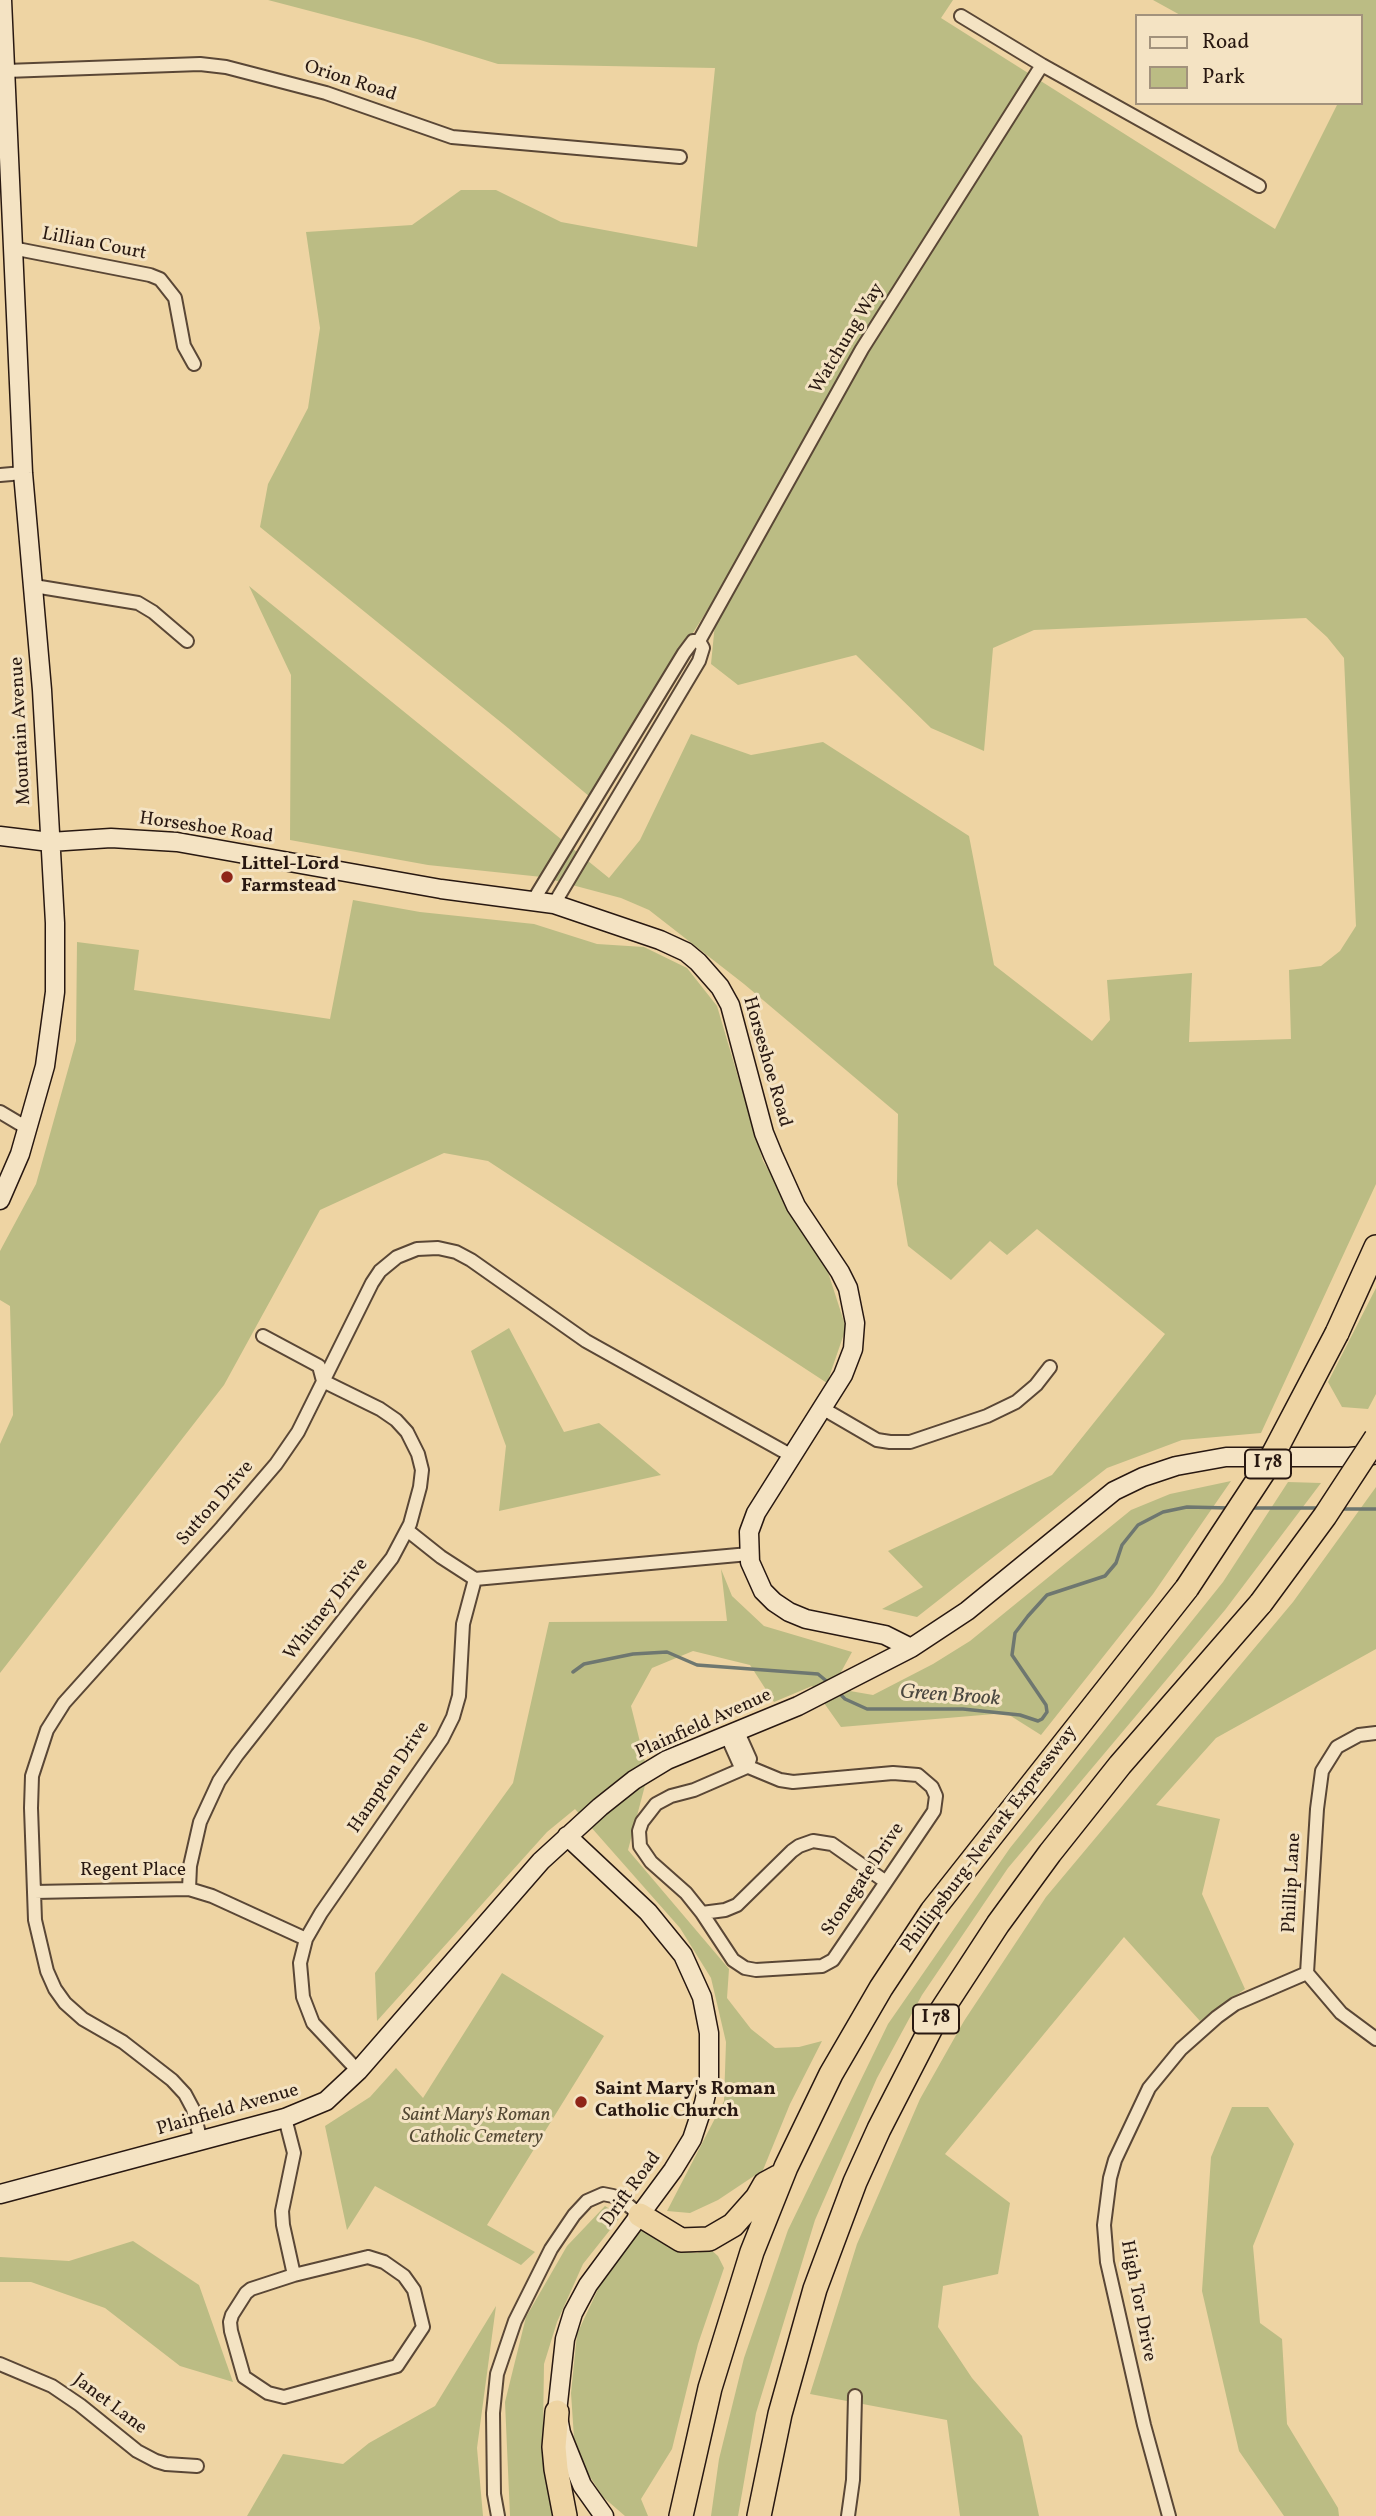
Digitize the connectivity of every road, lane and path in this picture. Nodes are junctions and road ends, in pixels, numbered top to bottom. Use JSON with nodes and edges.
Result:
{"nodes":[{"id":1,"x":2,"y":7,"type":"edge"},
{"id":2,"x":961,"y":16,"type":"dead end"},
{"id":3,"x":1042,"y":65,"type":"junction"},
{"id":4,"x":6,"y":71,"type":"junction"},
{"id":5,"x":680,"y":157,"type":"dead end"},
{"id":6,"x":1259,"y":186,"type":"dead end"},
{"id":7,"x":12,"y":248,"type":"junction"},
{"id":8,"x":194,"y":364,"type":"dead end"},
{"id":9,"x":23,"y":473,"type":"junction"},
{"id":10,"x":0,"y":475,"type":"edge"},
{"id":11,"x":34,"y":586,"type":"junction"},
{"id":12,"x":699,"y":641,"type":"junction"},
{"id":13,"x":187,"y":642,"type":"dead end"},
{"id":14,"x":0,"y":835,"type":"edge"},
{"id":15,"x":50,"y":842,"type":"junction"},
{"id":16,"x":533,"y":901,"type":"junction"},
{"id":17,"x":554,"y":904,"type":"junction"},
{"id":18,"x":0,"y":1112,"type":"edge"},
{"id":19,"x":27,"y":1128,"type":"junction"},
{"id":20,"x":0,"y":1200,"type":"edge"},
{"id":21,"x":1376,"y":1247,"type":"edge"},
{"id":22,"x":263,"y":1336,"type":"dead end"},
{"id":23,"x":1050,"y":1367,"type":"dead end"},
{"id":24,"x":323,"y":1381,"type":"junction"},
{"id":25,"x":822,"y":1408,"type":"junction"},
{"id":26,"x":1376,"y":1438,"type":"edge"},
{"id":27,"x":1376,"y":1455,"type":"edge"},
{"id":28,"x":792,"y":1456,"type":"junction"},
{"id":29,"x":407,"y":1530,"type":"junction"},
{"id":30,"x":748,"y":1555,"type":"junction"},
{"id":31,"x":475,"y":1579,"type":"junction"},
{"id":32,"x":911,"y":1648,"type":"junction"},
{"id":33,"x":732,"y":1732,"type":"junction"},
{"id":34,"x":1376,"y":1733,"type":"edge"},
{"id":35,"x":747,"y":1767,"type":"junction"},
{"id":36,"x":567,"y":1836,"type":"junction"},
{"id":37,"x":886,"y":1882,"type":"junction"},
{"id":38,"x":189,"y":1889,"type":"junction"},
{"id":39,"x":34,"y":1892,"type":"junction"},
{"id":40,"x":702,"y":1913,"type":"junction"},
{"id":41,"x":306,"y":1939,"type":"junction"},
{"id":42,"x":1307,"y":1973,"type":"junction"},
{"id":43,"x":1376,"y":2039,"type":"edge"},
{"id":44,"x":358,"y":2071,"type":"junction"},
{"id":45,"x":285,"y":2118,"type":"junction"},
{"id":46,"x":201,"y":2141,"type":"junction"},
{"id":47,"x":783,"y":2174,"type":"junction"},
{"id":48,"x":0,"y":2194,"type":"edge"},
{"id":49,"x":640,"y":2215,"type":"junction"},
{"id":50,"x":294,"y":2275,"type":"junction"},
{"id":51,"x":0,"y":2364,"type":"edge"},
{"id":52,"x":855,"y":2396,"type":"dead end"},
{"id":53,"x":557,"y":2412,"type":"junction"},
{"id":54,"x":197,"y":2466,"type":"dead end"},
{"id":55,"x":498,"y":2516,"type":"edge"},
{"id":56,"x":565,"y":2516,"type":"edge"},
{"id":57,"x":604,"y":2516,"type":"edge"},
{"id":58,"x":681,"y":2516,"type":"edge"},
{"id":59,"x":759,"y":2516,"type":"edge"},
{"id":60,"x":848,"y":2516,"type":"edge"},
{"id":61,"x":1169,"y":2516,"type":"edge"}],
"edges":[{"from":1,"to":4,"type":"main road","name":"Mountain Avenue"},
{"from":2,"to":3,"type":"street"},
{"from":3,"to":6,"type":"street"},
{"from":3,"to":12,"type":"street","name":"Watchung Way"},
{"from":4,"to":5,"type":"street","name":"Orion Road"},
{"from":4,"to":7,"type":"main road","name":"Mountain Avenue"},
{"from":7,"to":8,"type":"street","name":"Lillian Court"},
{"from":7,"to":9,"type":"main road","name":"Mountain Avenue"},
{"from":9,"to":10,"type":"street"},
{"from":9,"to":11,"type":"main road","name":"Mountain Avenue"},
{"from":11,"to":13,"type":"street"},
{"from":11,"to":15,"type":"main road","name":"Mountain Avenue"},
{"from":12,"to":16,"type":"street","name":"Watchung Way"},
{"from":12,"to":17,"type":"street","name":"Watchung Way"},
{"from":14,"to":15,"type":"main road","name":"Horseshoe Road"},
{"from":15,"to":16,"type":"main road","name":"Horseshoe Road"},
{"from":15,"to":19,"type":"main road","name":"Mountain Avenue"},
{"from":16,"to":17,"type":"main road","name":"Horseshoe Road"},
{"from":17,"to":25,"type":"main road","name":"Horseshoe Road"},
{"from":18,"to":19,"type":"street"},
{"from":19,"to":20,"type":"main road","name":"Mountain Avenue"},
{"from":21,"to":47,"type":"highway","name":"Phillipsburg-Newark Expressway","number":"I 78","bridge":true},
{"from":22,"to":24,"type":"street"},
{"from":23,"to":25,"type":"street"},
{"from":24,"to":28,"type":"street","name":"Sutton Drive"},
{"from":24,"to":29,"type":"street","name":"Whitney Drive"},
{"from":24,"to":39,"type":"street","name":"Sutton Drive"},
{"from":25,"to":28,"type":"main road","name":"Horseshoe Road"},
{"from":26,"to":59,"type":"highway","number":"I 78","bridge":true},
{"from":27,"to":32,"type":"main road","name":"Plainfield Avenue"},
{"from":28,"to":30,"type":"main road","name":"Horseshoe Road"},
{"from":29,"to":31,"type":"street"},
{"from":29,"to":38,"type":"street","name":"Whitney Drive"},
{"from":30,"to":31,"type":"street"},
{"from":30,"to":32,"type":"main road"},
{"from":31,"to":41,"type":"street","name":"Hampton Drive"},
{"from":32,"to":33,"type":"main road","name":"Plainfield Avenue"},
{"from":33,"to":35,"type":"street"},
{"from":33,"to":36,"type":"main road","name":"Plainfield Avenue"},
{"from":34,"to":42,"type":"street","name":"Phillip Lane"},
{"from":35,"to":37,"type":"street","name":"Stonegate Drive"},
{"from":35,"to":40,"type":"street","name":"Stonegate Drive"},
{"from":36,"to":44,"type":"main road","name":"Plainfield Avenue"},
{"from":36,"to":49,"type":"main road","name":"Drift Road"},
{"from":37,"to":40,"type":"street"},
{"from":37,"to":40,"type":"street","name":"Stonegate Drive"},
{"from":38,"to":39,"type":"street","name":"Regent Place"},
{"from":38,"to":41,"type":"street","name":"Regent Place"},
{"from":39,"to":46,"type":"street","name":"Sutton Drive"},
{"from":41,"to":44,"type":"street","name":"Hampton Drive"},
{"from":42,"to":43,"type":"street"},
{"from":42,"to":61,"type":"street","name":"High Tor Drive"},
{"from":44,"to":45,"type":"main road","name":"Plainfield Avenue"},
{"from":45,"to":46,"type":"main road","name":"Plainfield Avenue"},
{"from":45,"to":50,"type":"street"},
{"from":46,"to":48,"type":"main road","name":"Plainfield Avenue"},
{"from":47,"to":49,"type":"highway"},
{"from":47,"to":58,"type":"highway","name":"Phillipsburg-Newark Expressway","number":"I 78"},
{"from":49,"to":53,"type":"main road","name":"Drift Road"},
{"from":49,"to":55,"type":"street"},
{"from":50,"to":50,"type":"street"},
{"from":51,"to":54,"type":"street","name":"Janet Lane"},
{"from":52,"to":60,"type":"street"},
{"from":53,"to":56,"type":"highway"},
{"from":53,"to":57,"type":"main road","name":"Drift Road"}]}
